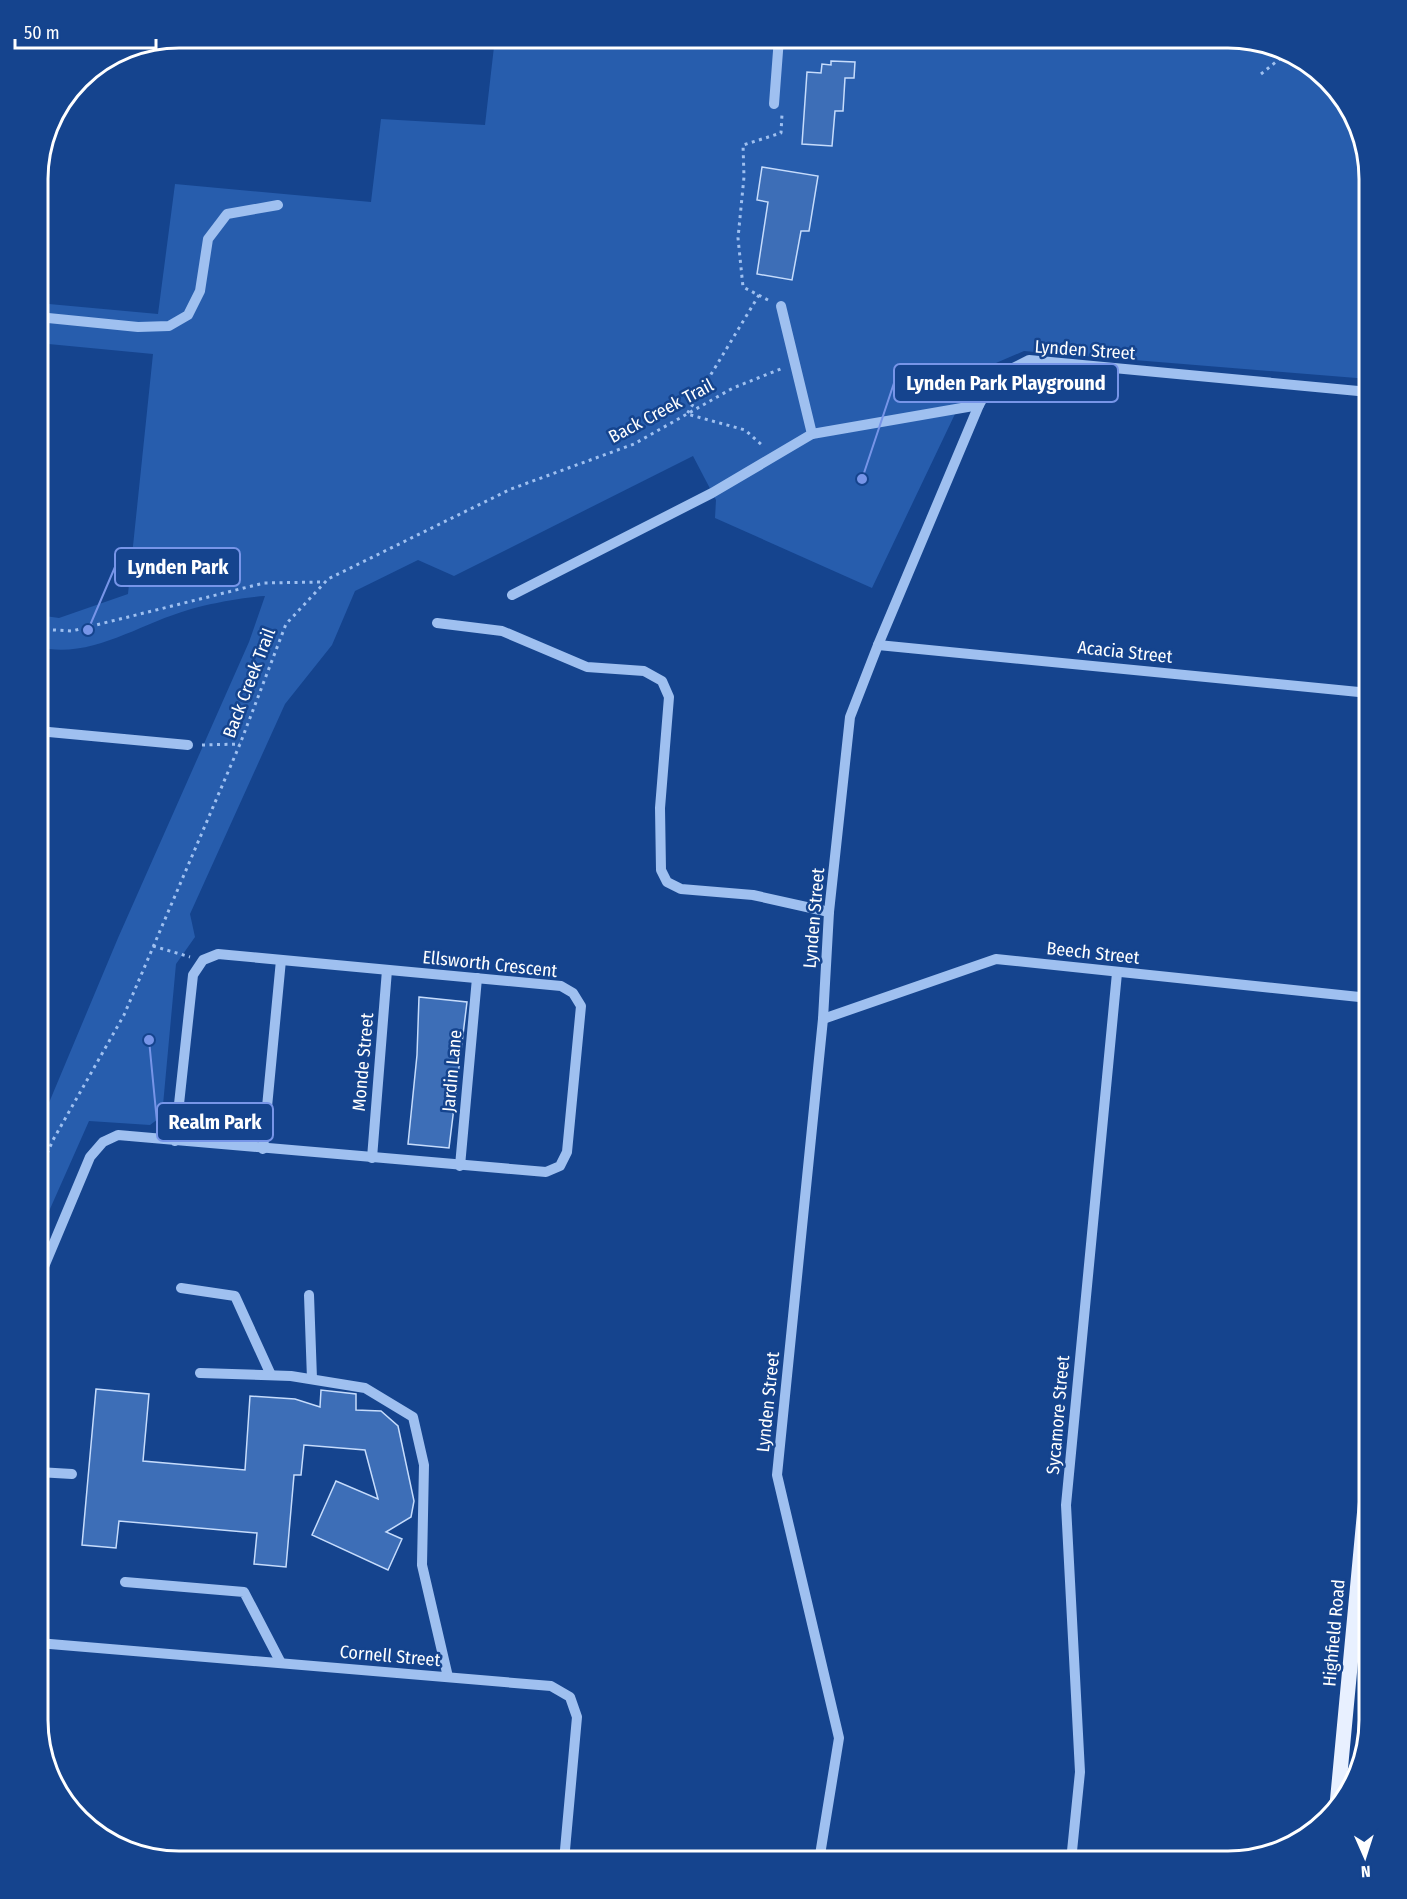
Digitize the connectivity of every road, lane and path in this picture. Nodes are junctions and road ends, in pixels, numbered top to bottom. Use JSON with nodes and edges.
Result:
{"nodes":[{"id":1,"x":778,"y":48,"type":"edge"},
{"id":2,"x":1280,"y":59,"type":"edge"},
{"id":3,"x":1261,"y":74,"type":"dead end"},
{"id":4,"x":774,"y":104,"type":"joint"},
{"id":5,"x":278,"y":205,"type":"dead end"},
{"id":6,"x":759,"y":295,"type":"junction"},
{"id":7,"x":781,"y":306,"type":"joint"},
{"id":8,"x":48,"y":318,"type":"edge"},
{"id":9,"x":794,"y":364,"type":"junction"},
{"id":10,"x":1359,"y":391,"type":"edge"},
{"id":11,"x":979,"y":405,"type":"junction"},
{"id":12,"x":687,"y":414,"type":"junction"},
{"id":13,"x":812,"y":434,"type":"junction"},
{"id":14,"x":775,"y":456,"type":"junction"},
{"id":15,"x":326,"y":582,"type":"junction"},
{"id":16,"x":513,"y":595,"type":"dead end"},
{"id":17,"x":437,"y":623,"type":"dead end"},
{"id":18,"x":48,"y":630,"type":"edge"},
{"id":19,"x":878,"y":645,"type":"junction"},
{"id":20,"x":1359,"y":692,"type":"edge"},
{"id":21,"x":48,"y":732,"type":"edge"},
{"id":22,"x":240,"y":744,"type":"junction"},
{"id":23,"x":188,"y":745,"type":"joint"},
{"id":24,"x":830,"y":912,"type":"junction"},
{"id":25,"x":153,"y":946,"type":"junction"},
{"id":26,"x":203,"y":960,"type":"junction"},
{"id":27,"x":280,"y":960,"type":"junction"},
{"id":28,"x":387,"y":970,"type":"junction"},
{"id":29,"x":1117,"y":973,"type":"junction"},
{"id":30,"x":477,"y":978,"type":"junction"},
{"id":31,"x":1359,"y":997,"type":"edge"},
{"id":32,"x":823,"y":1019,"type":"junction"},
{"id":33,"x":176,"y":1141,"type":"junction"},
{"id":34,"x":263,"y":1149,"type":"junction"},
{"id":35,"x":48,"y":1151,"type":"edge"},
{"id":36,"x":372,"y":1158,"type":"junction"},
{"id":37,"x":460,"y":1166,"type":"junction"},
{"id":38,"x":48,"y":1257,"type":"edge"},
{"id":39,"x":182,"y":1288,"type":"dead end"},
{"id":40,"x":309,"y":1294,"type":"dead end"},
{"id":41,"x":200,"y":1373,"type":"dead end"},
{"id":42,"x":271,"y":1375,"type":"junction"},
{"id":43,"x":312,"y":1379,"type":"junction"},
{"id":44,"x":48,"y":1473,"type":"edge"},
{"id":45,"x":72,"y":1474,"type":"dead end"},
{"id":46,"x":1359,"y":1577,"type":"edge"},
{"id":47,"x":126,"y":1582,"type":"dead end"},
{"id":48,"x":48,"y":1644,"type":"edge"},
{"id":49,"x":281,"y":1663,"type":"junction"},
{"id":50,"x":448,"y":1677,"type":"junction"},
{"id":51,"x":1339,"y":1789,"type":"edge"},
{"id":52,"x":565,"y":1851,"type":"edge"},
{"id":53,"x":821,"y":1851,"type":"edge"},
{"id":54,"x":1072,"y":1851,"type":"edge"}],
"edges":[{"from":1,"to":4,"type":"street"},
{"from":2,"to":3,"type":"path"},
{"from":4,"to":6,"type":"path"},
{"from":5,"to":8,"type":"street"},
{"from":6,"to":7,"type":"path"},
{"from":6,"to":12,"type":"path"},
{"from":7,"to":9,"type":"street"},
{"from":9,"to":12,"type":"path","name":"Back Creek Trail"},
{"from":9,"to":13,"type":"street"},
{"from":10,"to":11,"type":"street","name":"Lynden Street"},
{"from":11,"to":13,"type":"street"},
{"from":11,"to":19,"type":"street","name":"Lynden Street"},
{"from":12,"to":14,"type":"path"},
{"from":12,"to":15,"type":"path","name":"Back Creek Trail"},
{"from":13,"to":14,"type":"street"},
{"from":14,"to":16,"type":"street"},
{"from":15,"to":18,"type":"path"},
{"from":15,"to":22,"type":"path","name":"Back Creek Trail"},
{"from":17,"to":24,"type":"street"},
{"from":19,"to":20,"type":"street","name":"Acacia Street"},
{"from":19,"to":24,"type":"street","name":"Lynden Street"},
{"from":21,"to":23,"type":"street"},
{"from":22,"to":23,"type":"path"},
{"from":22,"to":25,"type":"path","name":"Back Creek Trail"},
{"from":24,"to":32,"type":"street","name":"Lynden Street"},
{"from":25,"to":26,"type":"path"},
{"from":25,"to":35,"type":"path","name":"Back Creek Trail"},
{"from":26,"to":27,"type":"street","name":"Ellsworth Crescent"},
{"from":26,"to":33,"type":"street"},
{"from":27,"to":28,"type":"street","name":"Ellsworth Crescent"},
{"from":27,"to":34,"type":"street"},
{"from":28,"to":30,"type":"street","name":"Ellsworth Crescent"},
{"from":28,"to":36,"type":"street","name":"Monde Street"},
{"from":29,"to":31,"type":"street","name":"Beech Street"},
{"from":29,"to":32,"type":"street","name":"Beech Street"},
{"from":29,"to":54,"type":"street","name":"Sycamore Street"},
{"from":30,"to":37,"type":"street","name":"Jardin Lane"},
{"from":30,"to":37,"type":"street","name":"Ellsworth Crescent"},
{"from":32,"to":53,"type":"street","name":"Lynden Street"},
{"from":33,"to":34,"type":"street","name":"Ellsworth Crescent"},
{"from":33,"to":38,"type":"street","name":"Ellsworth Crescent"},
{"from":34,"to":36,"type":"street","name":"Ellsworth Crescent"},
{"from":36,"to":37,"type":"street","name":"Ellsworth Crescent"},
{"from":39,"to":42,"type":"street"},
{"from":40,"to":43,"type":"street"},
{"from":41,"to":42,"type":"street"},
{"from":42,"to":43,"type":"street"},
{"from":43,"to":50,"type":"street"},
{"from":44,"to":45,"type":"street"},
{"from":46,"to":51,"type":"main road","name":"Highfield Road"},
{"from":47,"to":49,"type":"street"},
{"from":48,"to":49,"type":"street","name":"Cornell Street"},
{"from":49,"to":50,"type":"street","name":"Cornell Street"},
{"from":50,"to":52,"type":"street","name":"Cornell Street"}]}
